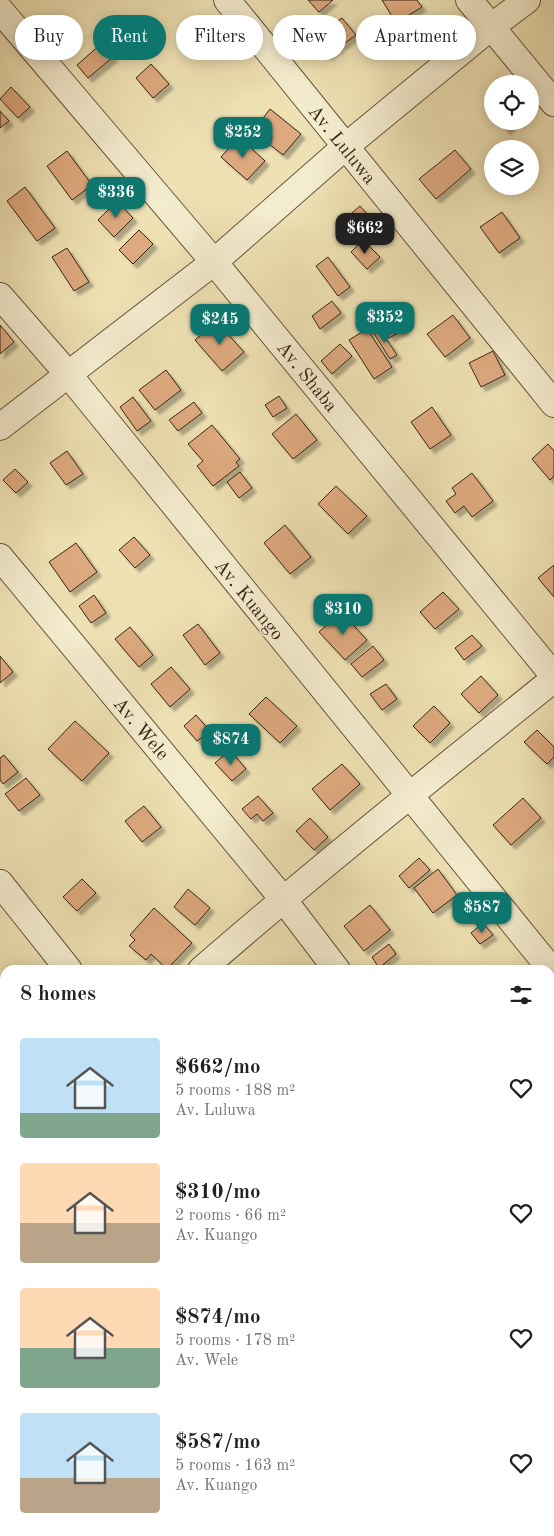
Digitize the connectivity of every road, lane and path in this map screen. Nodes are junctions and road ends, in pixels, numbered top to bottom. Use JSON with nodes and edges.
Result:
{"nodes":[{"id":1,"x":226,"y":0,"type":"edge"},
{"id":2,"x":469,"y":0,"type":"edge"},
{"id":3,"x":527,"y":0,"type":"edge"},
{"id":4,"x":0,"y":10,"type":"edge"},
{"id":5,"x":491,"y":27,"type":"junction"},
{"id":6,"x":554,"y":103,"type":"edge"},
{"id":7,"x":345,"y":147,"type":"junction"},
{"id":8,"x":214,"y":262,"type":"junction"},
{"id":9,"x":0,"y":296,"type":"edge"},
{"id":10,"x":68,"y":374,"type":"junction"},
{"id":11,"x":554,"y":404,"type":"edge"},
{"id":12,"x":0,"y":427,"type":"edge"},
{"id":13,"x":0,"y":557,"type":"edge"},
{"id":14,"x":554,"y":678,"type":"edge"},
{"id":15,"x":409,"y":795,"type":"junction"},
{"id":16,"x":0,"y":883,"type":"edge"},
{"id":17,"x":284,"y":899,"type":"junction"},
{"id":18,"x":65,"y":965,"type":"edge"},
{"id":19,"x":207,"y":965,"type":"edge"},
{"id":20,"x":333,"y":965,"type":"edge"},
{"id":21,"x":547,"y":965,"type":"edge"}],
"edges":[{"from":1,"to":7,"type":"street","name":"Av. Luluwa"},
{"from":2,"to":5,"type":"street"},
{"from":3,"to":5,"type":"street"},
{"from":4,"to":8,"type":"street","name":"Av. Shaba"},
{"from":5,"to":6,"type":"street"},
{"from":5,"to":7,"type":"street"},
{"from":7,"to":8,"type":"street"},
{"from":7,"to":11,"type":"street","name":"Av. Luluwa"},
{"from":8,"to":10,"type":"street"},
{"from":8,"to":14,"type":"street","name":"Av. Shaba"},
{"from":9,"to":10,"type":"street","name":"Av. Kuango"},
{"from":10,"to":12,"type":"street"},
{"from":10,"to":15,"type":"street","name":"Av. Kuango"},
{"from":13,"to":17,"type":"street","name":"Av. Wele"},
{"from":14,"to":15,"type":"street"},
{"from":15,"to":17,"type":"street"},
{"from":15,"to":21,"type":"street","name":"Av. Kuango"},
{"from":16,"to":18,"type":"street"},
{"from":17,"to":19,"type":"street"},
{"from":17,"to":20,"type":"street","name":"Av. Wele"}]}
